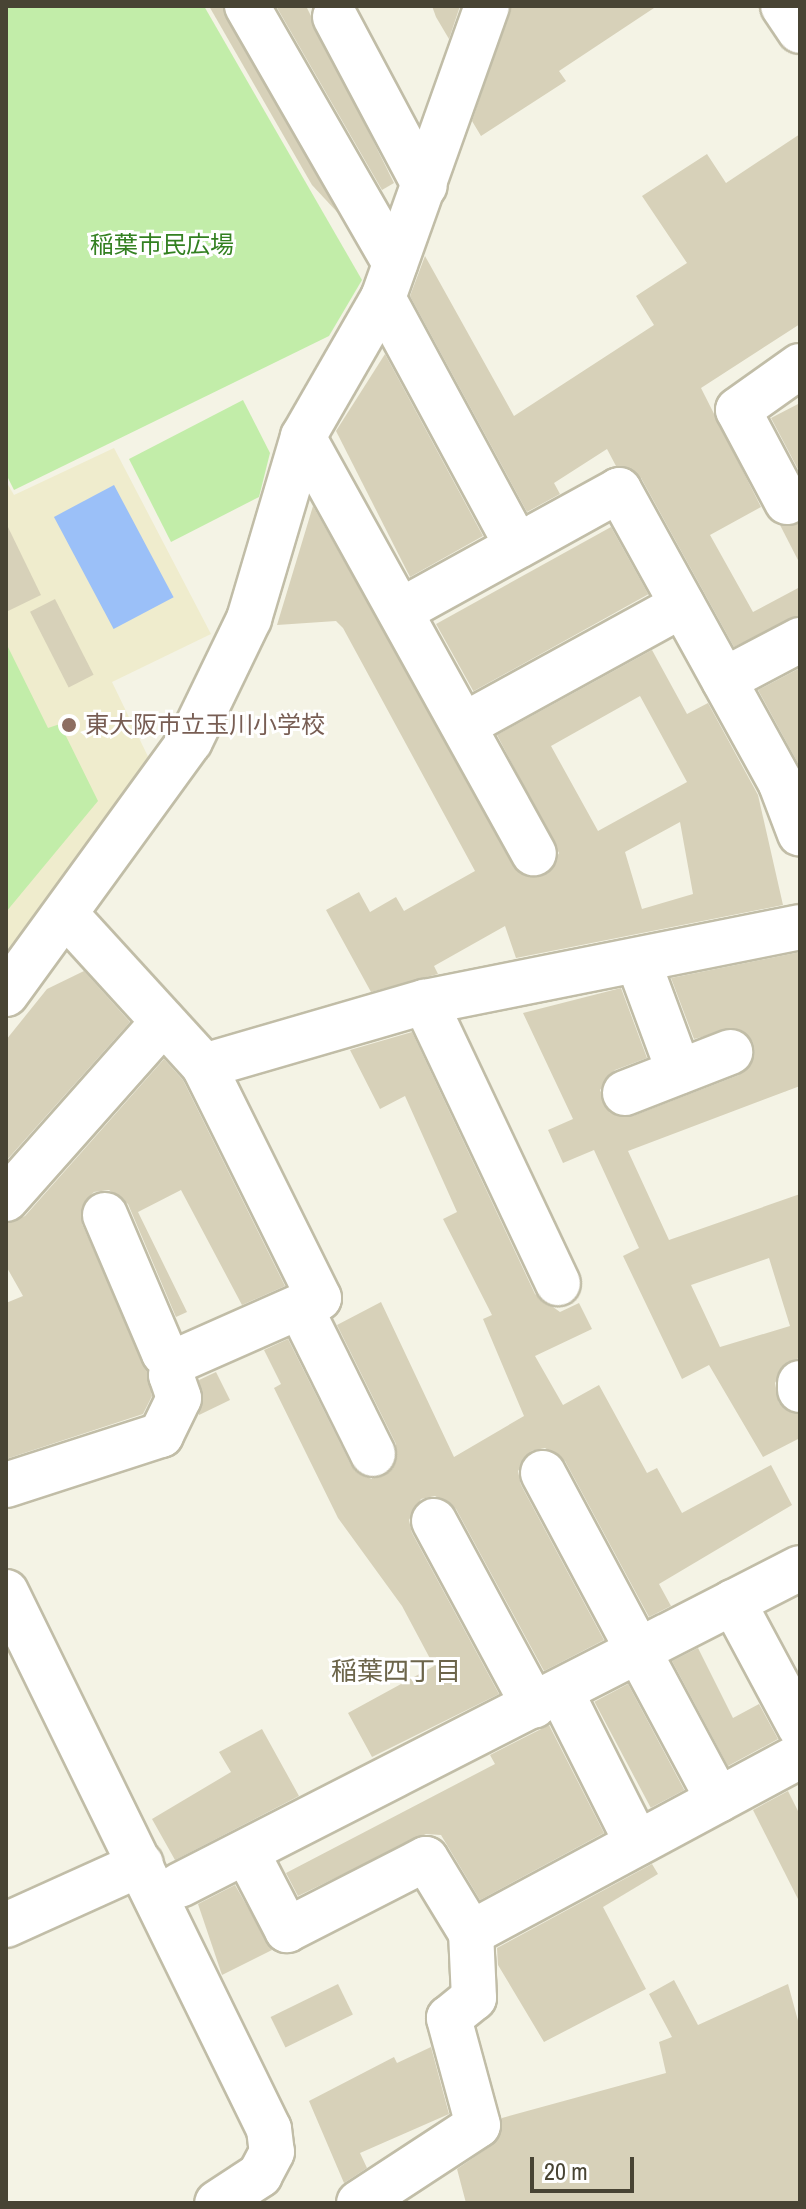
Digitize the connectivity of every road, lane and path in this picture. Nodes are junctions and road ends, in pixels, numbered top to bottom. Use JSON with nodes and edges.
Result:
{"nodes":[{"id":1,"x":247,"y":6,"type":"edge"},
{"id":2,"x":487,"y":6,"type":"edge"},
{"id":3,"x":783,"y":6,"type":"edge"},
{"id":4,"x":335,"y":17,"type":"dead end"},
{"id":5,"x":800,"y":31,"type":"edge"},
{"id":6,"x":425,"y":186,"type":"junction"},
{"id":7,"x":389,"y":280,"type":"junction"},
{"id":8,"x":800,"y":366,"type":"edge"},
{"id":9,"x":303,"y":437,"type":"junction"},
{"id":10,"x":787,"y":502,"type":"dead end"},
{"id":11,"x":517,"y":546,"type":"junction"},
{"id":12,"x":682,"y":605,"type":"junction"},
{"id":13,"x":402,"y":610,"type":"junction"},
{"id":14,"x":800,"y":640,"type":"edge"},
{"id":15,"x":724,"y":680,"type":"junction"},
{"id":16,"x":464,"y":725,"type":"junction"},
{"id":17,"x":800,"y":834,"type":"edge"},
{"id":18,"x":534,"y":853,"type":"dead end"},
{"id":19,"x":69,"y":918,"type":"junction"},
{"id":20,"x":800,"y":927,"type":"edge"},
{"id":21,"x":638,"y":961,"type":"junction"},
{"id":22,"x":6,"y":994,"type":"edge"},
{"id":23,"x":425,"y":1002,"type":"junction"},
{"id":24,"x":163,"y":1022,"type":"junction"},
{"id":25,"x":730,"y":1052,"type":"dead end"},
{"id":26,"x":204,"y":1066,"type":"junction"},
{"id":27,"x":679,"y":1072,"type":"junction"},
{"id":28,"x":625,"y":1093,"type":"dead end"},
{"id":29,"x":6,"y":1199,"type":"edge"},
{"id":30,"x":105,"y":1215,"type":"dead end"},
{"id":31,"x":558,"y":1283,"type":"dead end"},
{"id":32,"x":300,"y":1307,"type":"junction"},
{"id":33,"x":179,"y":1360,"type":"junction"},
{"id":34,"x":800,"y":1383,"type":"edge"},
{"id":35,"x":800,"y":1390,"type":"edge"},
{"id":36,"x":373,"y":1454,"type":"dead end"},
{"id":37,"x":543,"y":1473,"type":"dead end"},
{"id":38,"x":6,"y":1485,"type":"edge"},
{"id":39,"x":434,"y":1521,"type":"dead end"},
{"id":40,"x":800,"y":1568,"type":"edge"},
{"id":41,"x":6,"y":1592,"type":"edge"},
{"id":42,"x":733,"y":1602,"type":"junction"},
{"id":43,"x":641,"y":1651,"type":"junction"},
{"id":44,"x":547,"y":1699,"type":"junction"},
{"id":45,"x":800,"y":1727,"type":"edge"},
{"id":46,"x":800,"y":1756,"type":"edge"},
{"id":47,"x":718,"y":1800,"type":"junction"},
{"id":48,"x":637,"y":1843,"type":"junction"},
{"id":49,"x":247,"y":1853,"type":"junction"},
{"id":50,"x":141,"y":1864,"type":"junction"},
{"id":51,"x":180,"y":1885,"type":"dead end"},
{"id":52,"x":6,"y":1925,"type":"edge"},
{"id":53,"x":471,"y":1933,"type":"junction"},
{"id":54,"x":217,"y":2203,"type":"edge"},
{"id":55,"x":359,"y":2203,"type":"edge"}],
"edges":[{"from":1,"to":7,"type":"street"},
{"from":2,"to":6,"type":"street"},
{"from":3,"to":5,"type":"street"},
{"from":4,"to":6,"type":"street"},
{"from":6,"to":7,"type":"street"},
{"from":7,"to":9,"type":"street"},
{"from":7,"to":11,"type":"street"},
{"from":8,"to":10,"type":"street"},
{"from":9,"to":13,"type":"street"},
{"from":9,"to":19,"type":"street"},
{"from":11,"to":12,"type":"street"},
{"from":11,"to":13,"type":"street"},
{"from":12,"to":15,"type":"street"},
{"from":12,"to":16,"type":"street"},
{"from":13,"to":16,"type":"street"},
{"from":14,"to":15,"type":"street"},
{"from":15,"to":17,"type":"street"},
{"from":16,"to":18,"type":"street"},
{"from":19,"to":22,"type":"street"},
{"from":19,"to":24,"type":"street"},
{"from":20,"to":21,"type":"street"},
{"from":21,"to":23,"type":"street"},
{"from":21,"to":27,"type":"street"},
{"from":23,"to":26,"type":"street"},
{"from":23,"to":31,"type":"street"},
{"from":24,"to":26,"type":"street"},
{"from":24,"to":29,"type":"street"},
{"from":25,"to":27,"type":"street"},
{"from":26,"to":32,"type":"street"},
{"from":27,"to":28,"type":"street"},
{"from":30,"to":33,"type":"street"},
{"from":32,"to":33,"type":"street"},
{"from":32,"to":36,"type":"street"},
{"from":33,"to":38,"type":"street"},
{"from":34,"to":35,"type":"street"},
{"from":37,"to":43,"type":"street"},
{"from":39,"to":44,"type":"street"},
{"from":40,"to":42,"type":"street"},
{"from":41,"to":50,"type":"street"},
{"from":42,"to":43,"type":"street"},
{"from":42,"to":45,"type":"street"},
{"from":43,"to":44,"type":"street"},
{"from":43,"to":47,"type":"street"},
{"from":44,"to":48,"type":"street"},
{"from":44,"to":49,"type":"street"},
{"from":46,"to":47,"type":"street"},
{"from":47,"to":48,"type":"street"},
{"from":48,"to":53,"type":"street"},
{"from":49,"to":51,"type":"street"},
{"from":49,"to":53,"type":"street"},
{"from":50,"to":52,"type":"street"},
{"from":50,"to":54,"type":"street"},
{"from":53,"to":55,"type":"street"}]}
